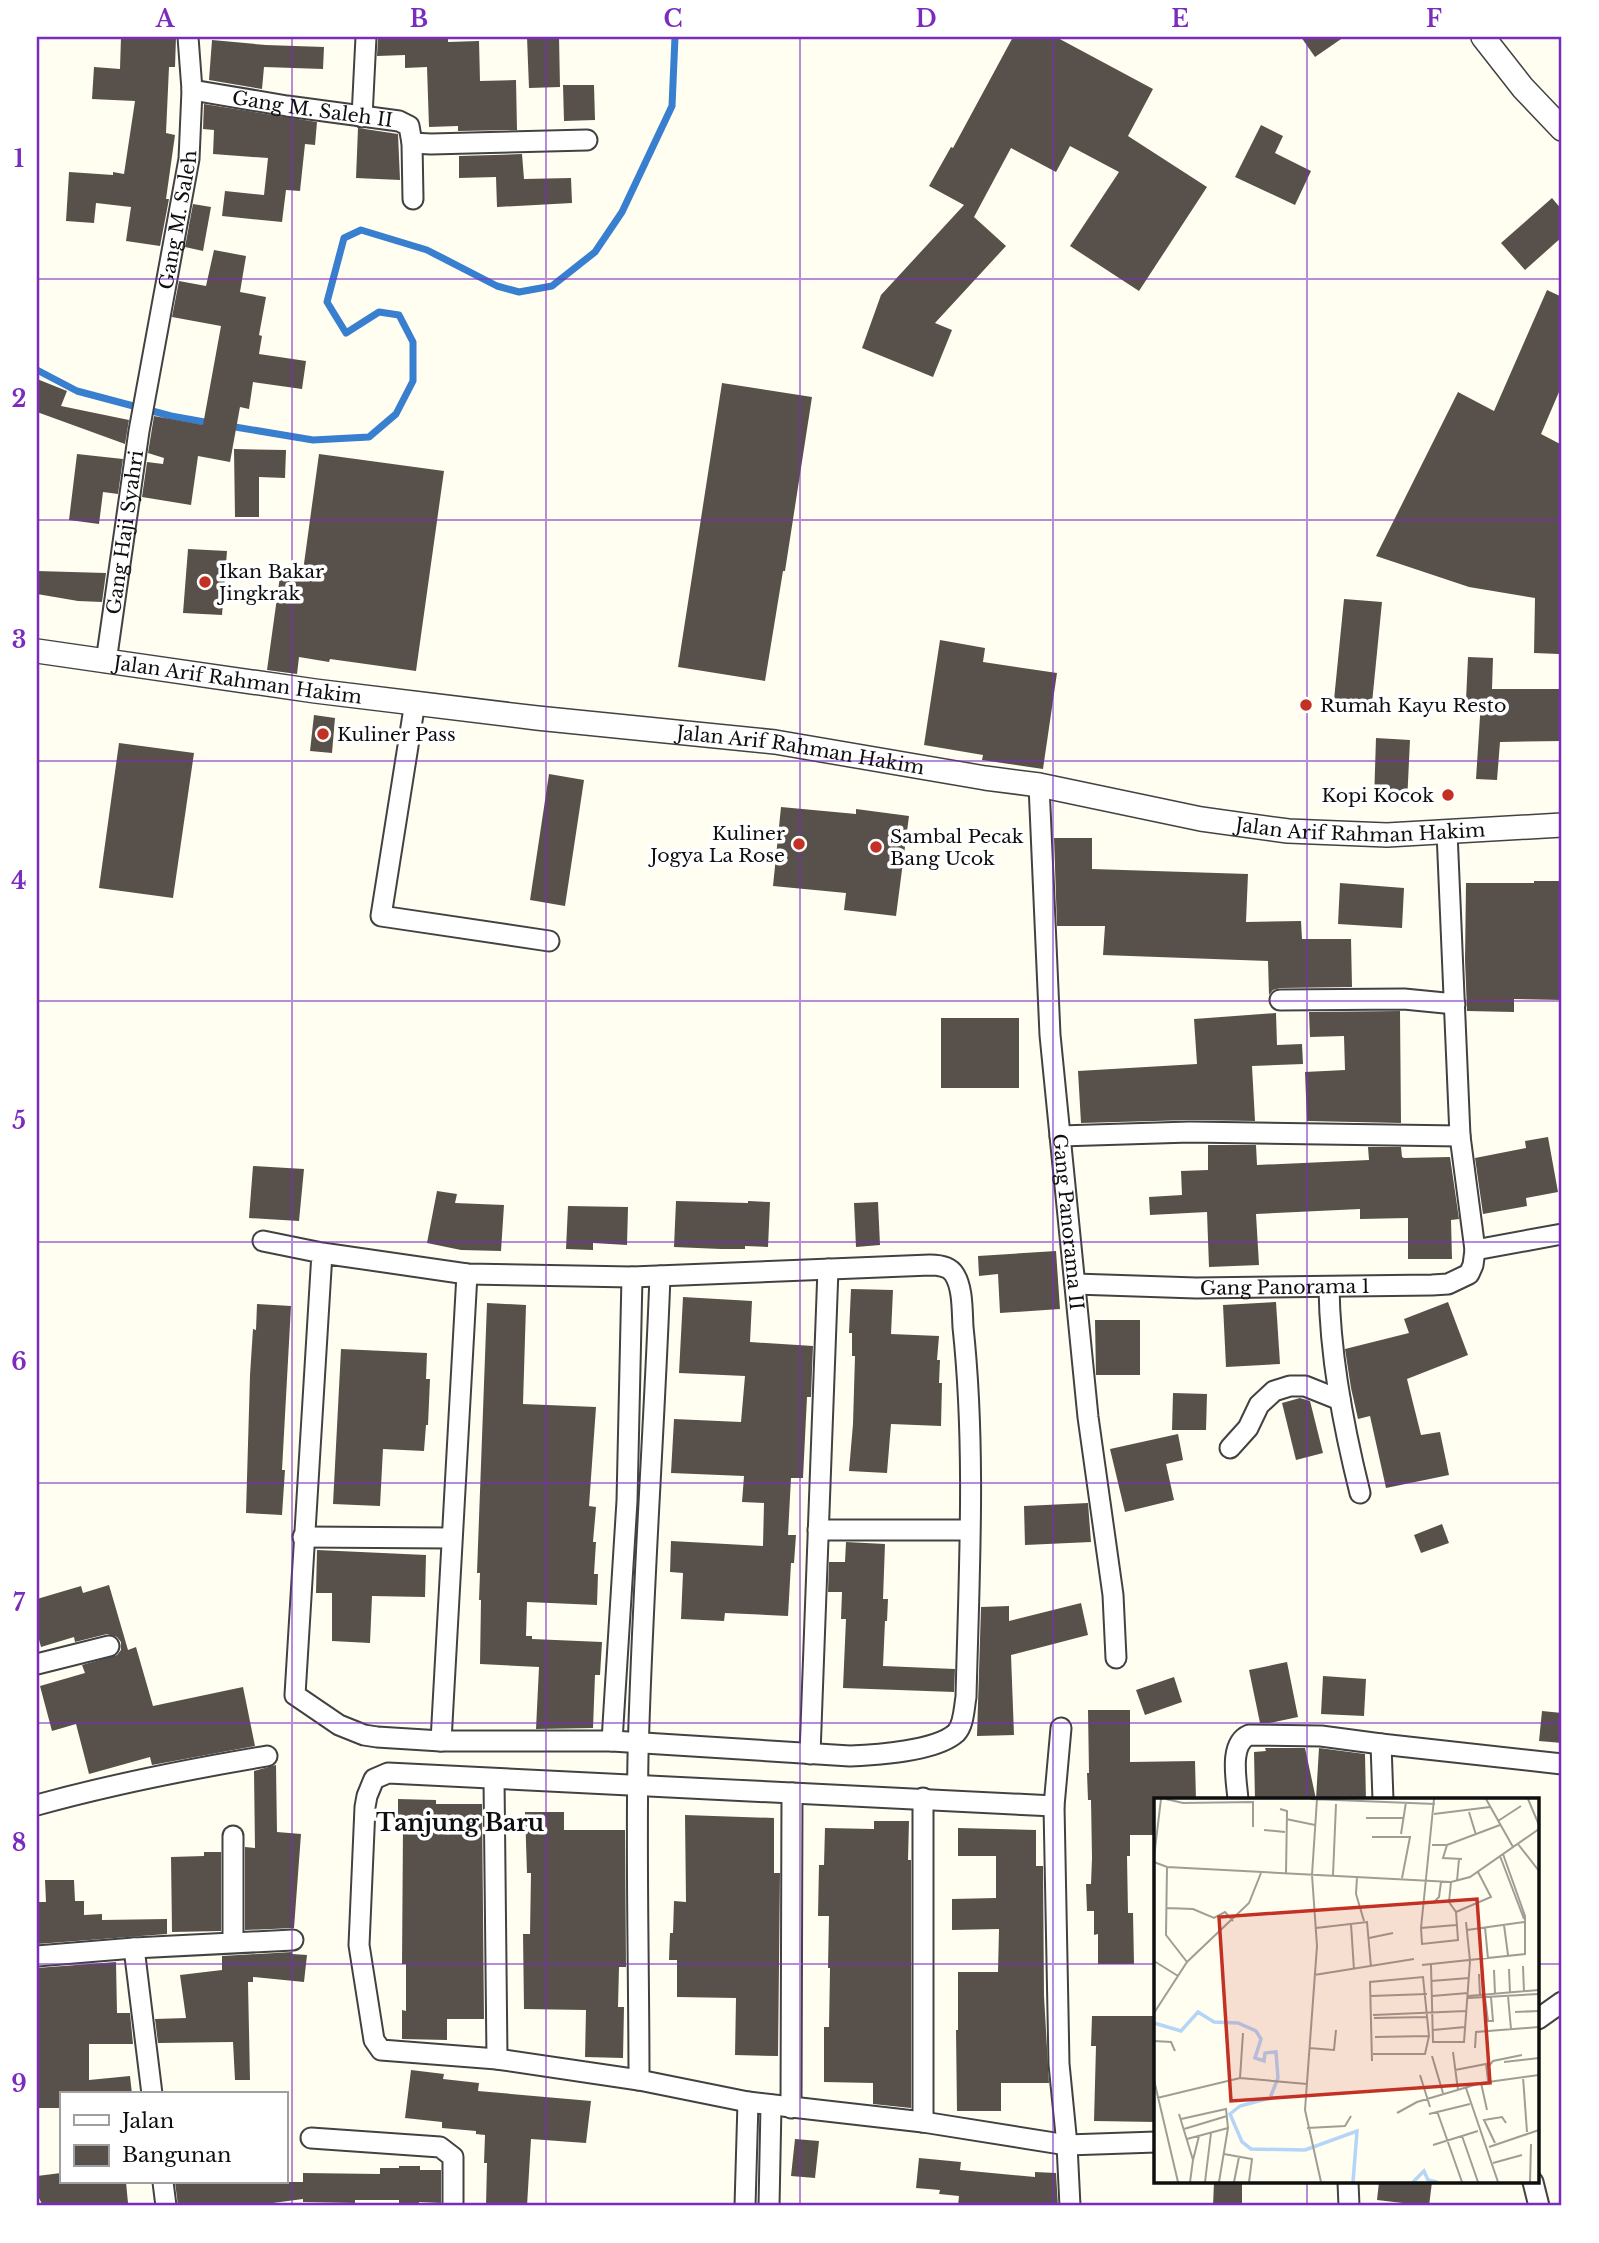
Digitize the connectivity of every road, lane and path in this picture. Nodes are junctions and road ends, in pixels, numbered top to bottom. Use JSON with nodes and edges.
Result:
{"nodes":[{"id":1,"x":188,"y":37,"type":"edge"},
{"id":2,"x":366,"y":37,"type":"edge"},
{"id":3,"x":1483,"y":37,"type":"edge"},
{"id":4,"x":192,"y":90,"type":"junction"},
{"id":5,"x":362,"y":117,"type":"junction"},
{"id":6,"x":1561,"y":125,"type":"edge"},
{"id":7,"x":587,"y":140,"type":"dead end"},
{"id":8,"x":412,"y":143,"type":"junction"},
{"id":9,"x":413,"y":199,"type":"dead end"},
{"id":10,"x":146,"y":403,"type":"joint"},
{"id":11,"x":37,"y":651,"type":"edge"},
{"id":12,"x":106,"y":662,"type":"junction"},
{"id":13,"x":415,"y":702,"type":"junction"},
{"id":14,"x":1039,"y":785,"type":"junction"},
{"id":15,"x":1562,"y":825,"type":"edge"},
{"id":16,"x":1447,"y":832,"type":"junction"},
{"id":17,"x":549,"y":941,"type":"dead end"},
{"id":18,"x":1280,"y":1000,"type":"dead end"},
{"id":19,"x":1455,"y":1004,"type":"junction"},
{"id":20,"x":1060,"y":1136,"type":"junction"},
{"id":21,"x":1460,"y":1136,"type":"junction"},
{"id":22,"x":1562,"y":1234,"type":"edge"},
{"id":23,"x":263,"y":1241,"type":"dead end"},
{"id":24,"x":1475,"y":1250,"type":"junction"},
{"id":25,"x":322,"y":1253,"type":"junction"},
{"id":26,"x":828,"y":1269,"type":"junction"},
{"id":27,"x":467,"y":1274,"type":"junction"},
{"id":28,"x":660,"y":1276,"type":"junction"},
{"id":29,"x":632,"y":1277,"type":"junction"},
{"id":30,"x":1075,"y":1284,"type":"junction"},
{"id":31,"x":1329,"y":1287,"type":"junction"},
{"id":32,"x":1340,"y":1400,"type":"junction"},
{"id":33,"x":1230,"y":1448,"type":"dead end"},
{"id":34,"x":1360,"y":1493,"type":"dead end"},
{"id":35,"x":818,"y":1530,"type":"junction"},
{"id":36,"x":970,"y":1530,"type":"junction"},
{"id":37,"x":303,"y":1537,"type":"junction"},
{"id":38,"x":451,"y":1538,"type":"junction"},
{"id":39,"x":109,"y":1647,"type":"dead end"},
{"id":40,"x":1116,"y":1658,"type":"dead end"},
{"id":41,"x":37,"y":1664,"type":"edge"},
{"id":42,"x":1061,"y":1727,"type":"dead end"},
{"id":43,"x":441,"y":1741,"type":"junction"},
{"id":44,"x":612,"y":1741,"type":"junction"},
{"id":45,"x":1381,"y":1744,"type":"junction"},
{"id":46,"x":639,"y":1749,"type":"junction"},
{"id":47,"x":810,"y":1754,"type":"junction"},
{"id":48,"x":267,"y":1756,"type":"dead end"},
{"id":49,"x":1562,"y":1764,"type":"edge"},
{"id":50,"x":494,"y":1779,"type":"junction"},
{"id":51,"x":638,"y":1782,"type":"junction"},
{"id":52,"x":792,"y":1793,"type":"junction"},
{"id":53,"x":923,"y":1798,"type":"junction"},
{"id":54,"x":1238,"y":1798,"type":"edge"},
{"id":55,"x":1382,"y":1798,"type":"edge"},
{"id":56,"x":37,"y":1805,"type":"edge"},
{"id":57,"x":1054,"y":1806,"type":"junction"},
{"id":58,"x":233,"y":1836,"type":"dead end"},
{"id":59,"x":293,"y":1940,"type":"dead end"},
{"id":60,"x":233,"y":1942,"type":"junction"},
{"id":61,"x":134,"y":1948,"type":"junction"},
{"id":62,"x":37,"y":1956,"type":"edge"},
{"id":63,"x":1562,"y":2002,"type":"edge"},
{"id":64,"x":1540,"y":2018,"type":"edge"},
{"id":65,"x":497,"y":2059,"type":"junction"},
{"id":66,"x":639,"y":2080,"type":"junction"},
{"id":67,"x":152,"y":2092,"type":"edge"},
{"id":68,"x":748,"y":2102,"type":"junction"},
{"id":69,"x":771,"y":2105,"type":"junction"},
{"id":70,"x":791,"y":2108,"type":"junction"},
{"id":71,"x":923,"y":2122,"type":"junction"},
{"id":72,"x":311,"y":2138,"type":"dead end"},
{"id":73,"x":1154,"y":2142,"type":"edge"},
{"id":74,"x":1067,"y":2145,"type":"junction"},
{"id":75,"x":163,"y":2184,"type":"edge"},
{"id":76,"x":1348,"y":2184,"type":"edge"},
{"id":77,"x":1533,"y":2184,"type":"edge"},
{"id":78,"x":166,"y":2206,"type":"edge"},
{"id":79,"x":453,"y":2206,"type":"edge"},
{"id":80,"x":745,"y":2206,"type":"edge"},
{"id":81,"x":769,"y":2206,"type":"edge"},
{"id":82,"x":1070,"y":2206,"type":"edge"},
{"id":83,"x":1349,"y":2206,"type":"edge"},
{"id":84,"x":1539,"y":2206,"type":"edge"}],
"edges":[{"from":1,"to":4,"type":"street","name":"Gang M. Saleh"},
{"from":2,"to":5,"type":"street"},
{"from":3,"to":6,"type":"street"},
{"from":4,"to":5,"type":"street","name":"Gang M. Saleh II"},
{"from":4,"to":10,"type":"street","name":"Gang M. Saleh"},
{"from":5,"to":8,"type":"street","name":"Gang M. Saleh II"},
{"from":7,"to":8,"type":"street","name":"Gang M. Saleh II"},
{"from":8,"to":9,"type":"street"},
{"from":10,"to":12,"type":"street","name":"Gang Haji Syahri"},
{"from":11,"to":12,"type":"street","name":"Jalan Arif Rahman Hakim"},
{"from":12,"to":13,"type":"street","name":"Jalan Arif Rahman Hakim"},
{"from":13,"to":14,"type":"street","name":"Jalan Arif Rahman Hakim"},
{"from":13,"to":17,"type":"street"},
{"from":14,"to":16,"type":"street","name":"Jalan Arif Rahman Hakim"},
{"from":14,"to":20,"type":"street","name":"Gang Panorama II"},
{"from":15,"to":16,"type":"street","name":"Jalan Arif Rahman Hakim"},
{"from":16,"to":19,"type":"street"},
{"from":18,"to":19,"type":"street"},
{"from":19,"to":21,"type":"street"},
{"from":20,"to":21,"type":"street"},
{"from":20,"to":30,"type":"street","name":"Gang Panorama II"},
{"from":21,"to":24,"type":"street"},
{"from":22,"to":24,"type":"street"},
{"from":23,"to":25,"type":"street"},
{"from":24,"to":31,"type":"street","name":"Gang Panorama 1"},
{"from":25,"to":27,"type":"street"},
{"from":25,"to":37,"type":"street"},
{"from":26,"to":28,"type":"street"},
{"from":26,"to":35,"type":"street"},
{"from":26,"to":36,"type":"street"},
{"from":27,"to":29,"type":"street"},
{"from":27,"to":38,"type":"street"},
{"from":28,"to":29,"type":"street"},
{"from":28,"to":46,"type":"street"},
{"from":29,"to":44,"type":"street"},
{"from":30,"to":31,"type":"street","name":"Gang Panorama 1"},
{"from":30,"to":40,"type":"street","name":"Gang Panorama II"},
{"from":31,"to":32,"type":"street"},
{"from":32,"to":33,"type":"street"},
{"from":32,"to":34,"type":"street"},
{"from":35,"to":36,"type":"street"},
{"from":35,"to":47,"type":"street"},
{"from":36,"to":47,"type":"street"},
{"from":37,"to":38,"type":"street"},
{"from":37,"to":43,"type":"street"},
{"from":38,"to":43,"type":"street"},
{"from":39,"to":41,"type":"street"},
{"from":42,"to":57,"type":"street"},
{"from":43,"to":44,"type":"street"},
{"from":44,"to":46,"type":"street"},
{"from":45,"to":49,"type":"street"},
{"from":45,"to":54,"type":"street"},
{"from":45,"to":55,"type":"street"},
{"from":46,"to":47,"type":"street"},
{"from":46,"to":51,"type":"street"},
{"from":48,"to":56,"type":"street"},
{"from":50,"to":51,"type":"street"},
{"from":50,"to":65,"type":"street"},
{"from":50,"to":65,"type":"street"},
{"from":51,"to":52,"type":"street"},
{"from":51,"to":66,"type":"street"},
{"from":52,"to":53,"type":"street"},
{"from":52,"to":70,"type":"street"},
{"from":53,"to":57,"type":"street"},
{"from":53,"to":71,"type":"street"},
{"from":57,"to":74,"type":"street"},
{"from":58,"to":60,"type":"street"},
{"from":59,"to":60,"type":"street"},
{"from":60,"to":61,"type":"street"},
{"from":61,"to":62,"type":"street"},
{"from":61,"to":67,"type":"street"},
{"from":63,"to":64,"type":"street"},
{"from":65,"to":66,"type":"street"},
{"from":66,"to":68,"type":"street"},
{"from":68,"to":69,"type":"street"},
{"from":68,"to":80,"type":"street"},
{"from":69,"to":70,"type":"street"},
{"from":69,"to":81,"type":"street"},
{"from":70,"to":71,"type":"street"},
{"from":71,"to":74,"type":"street"},
{"from":72,"to":79,"type":"street"},
{"from":73,"to":74,"type":"street"},
{"from":74,"to":82,"type":"street"},
{"from":75,"to":78,"type":"street"},
{"from":76,"to":83,"type":"street"},
{"from":77,"to":84,"type":"street"}]}
